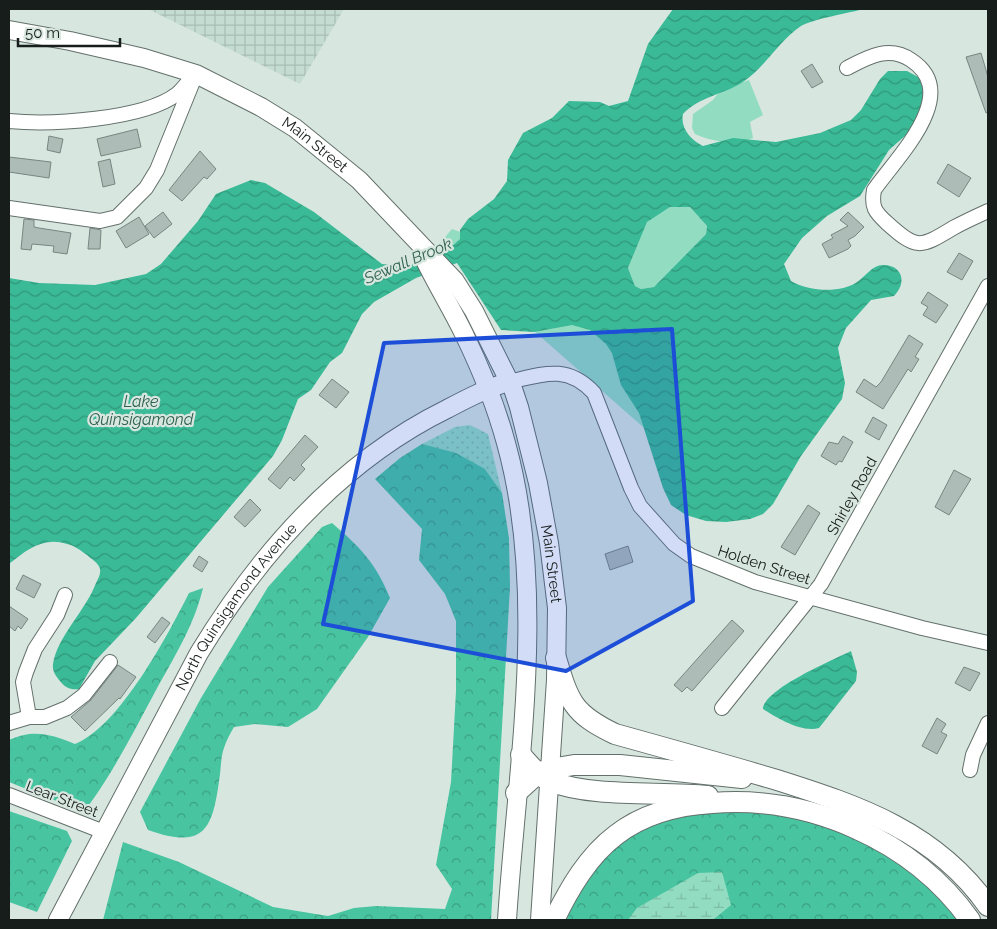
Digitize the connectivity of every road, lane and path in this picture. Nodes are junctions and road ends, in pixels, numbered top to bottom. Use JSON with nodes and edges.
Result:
{"nodes":[{"id":1,"x":9,"y":30,"type":"edge"},
{"id":2,"x":847,"y":68,"type":"dead end"},
{"id":3,"x":196,"y":74,"type":"junction"},
{"id":4,"x":9,"y":121,"type":"edge"},
{"id":5,"x":9,"y":208,"type":"edge"},
{"id":6,"x":988,"y":211,"type":"edge"},
{"id":7,"x":416,"y":241,"type":"junction"},
{"id":8,"x":988,"y":286,"type":"edge"},
{"id":9,"x":510,"y":382,"type":"junction"},
{"id":10,"x":488,"y":388,"type":"junction"},
{"id":11,"x":65,"y":594,"type":"dead end"},
{"id":12,"x":811,"y":597,"type":"junction"},
{"id":13,"x":988,"y":643,"type":"edge"},
{"id":14,"x":556,"y":658,"type":"junction"},
{"id":15,"x":110,"y":662,"type":"dead end"},
{"id":16,"x":722,"y":708,"type":"dead end"},
{"id":17,"x":29,"y":717,"type":"junction"},
{"id":18,"x":9,"y":723,"type":"edge"},
{"id":19,"x":988,"y":723,"type":"edge"},
{"id":20,"x":521,"y":755,"type":"junction"},
{"id":21,"x":970,"y":770,"type":"dead end"},
{"id":22,"x":546,"y":774,"type":"junction"},
{"id":23,"x":796,"y":786,"type":"junction"},
{"id":24,"x":516,"y":793,"type":"junction"},
{"id":25,"x":9,"y":795,"type":"edge"},
{"id":26,"x":752,"y":801,"type":"junction"},
{"id":27,"x":104,"y":832,"type":"junction"},
{"id":28,"x":988,"y":906,"type":"edge"},
{"id":29,"x":58,"y":920,"type":"edge"},
{"id":30,"x":507,"y":920,"type":"edge"},
{"id":31,"x":540,"y":920,"type":"edge"},
{"id":32,"x":554,"y":920,"type":"edge"},
{"id":33,"x":970,"y":920,"type":"edge"}],
"edges":[{"from":1,"to":3,"type":"main road","name":"Main Street"},
{"from":2,"to":6,"type":"street"},
{"from":3,"to":4,"type":"street"},
{"from":3,"to":5,"type":"street"},
{"from":3,"to":7,"type":"main road","name":"Main Street"},
{"from":7,"to":9,"type":"main road","name":"Main Street"},
{"from":7,"to":10,"type":"main road","name":"Main Street"},
{"from":8,"to":12,"type":"street","name":"Shirley Road"},
{"from":9,"to":10,"type":"main road","name":"North Quinsigamond Avenue"},
{"from":9,"to":12,"type":"street","name":"Holden Street"},
{"from":9,"to":14,"type":"main road","name":"Main Street"},
{"from":10,"to":20,"type":"main road","name":"Main Street"},
{"from":10,"to":27,"type":"main road","name":"North Quinsigamond Avenue"},
{"from":11,"to":17,"type":"street"},
{"from":12,"to":13,"type":"street","name":"Holden Street"},
{"from":12,"to":16,"type":"street","name":"Shirley Road"},
{"from":14,"to":22,"type":"main road","name":"Main Street"},
{"from":14,"to":23,"type":"highway"},
{"from":15,"to":17,"type":"street"},
{"from":17,"to":18,"type":"street"},
{"from":19,"to":21,"type":"street"},
{"from":20,"to":22,"type":"highway"},
{"from":20,"to":24,"type":"main road","name":"Main Street"},
{"from":22,"to":23,"type":"highway"},
{"from":22,"to":24,"type":"highway"},
{"from":22,"to":26,"type":"highway"},
{"from":22,"to":31,"type":"main road","name":"Main Street"},
{"from":23,"to":28,"type":"highway"},
{"from":24,"to":30,"type":"main road","name":"Main Street"},
{"from":25,"to":27,"type":"street","name":"Lear Street"},
{"from":26,"to":32,"type":"highway"},
{"from":26,"to":33,"type":"highway"},
{"from":27,"to":29,"type":"main road","name":"North Quinsigamond Avenue"}]}
